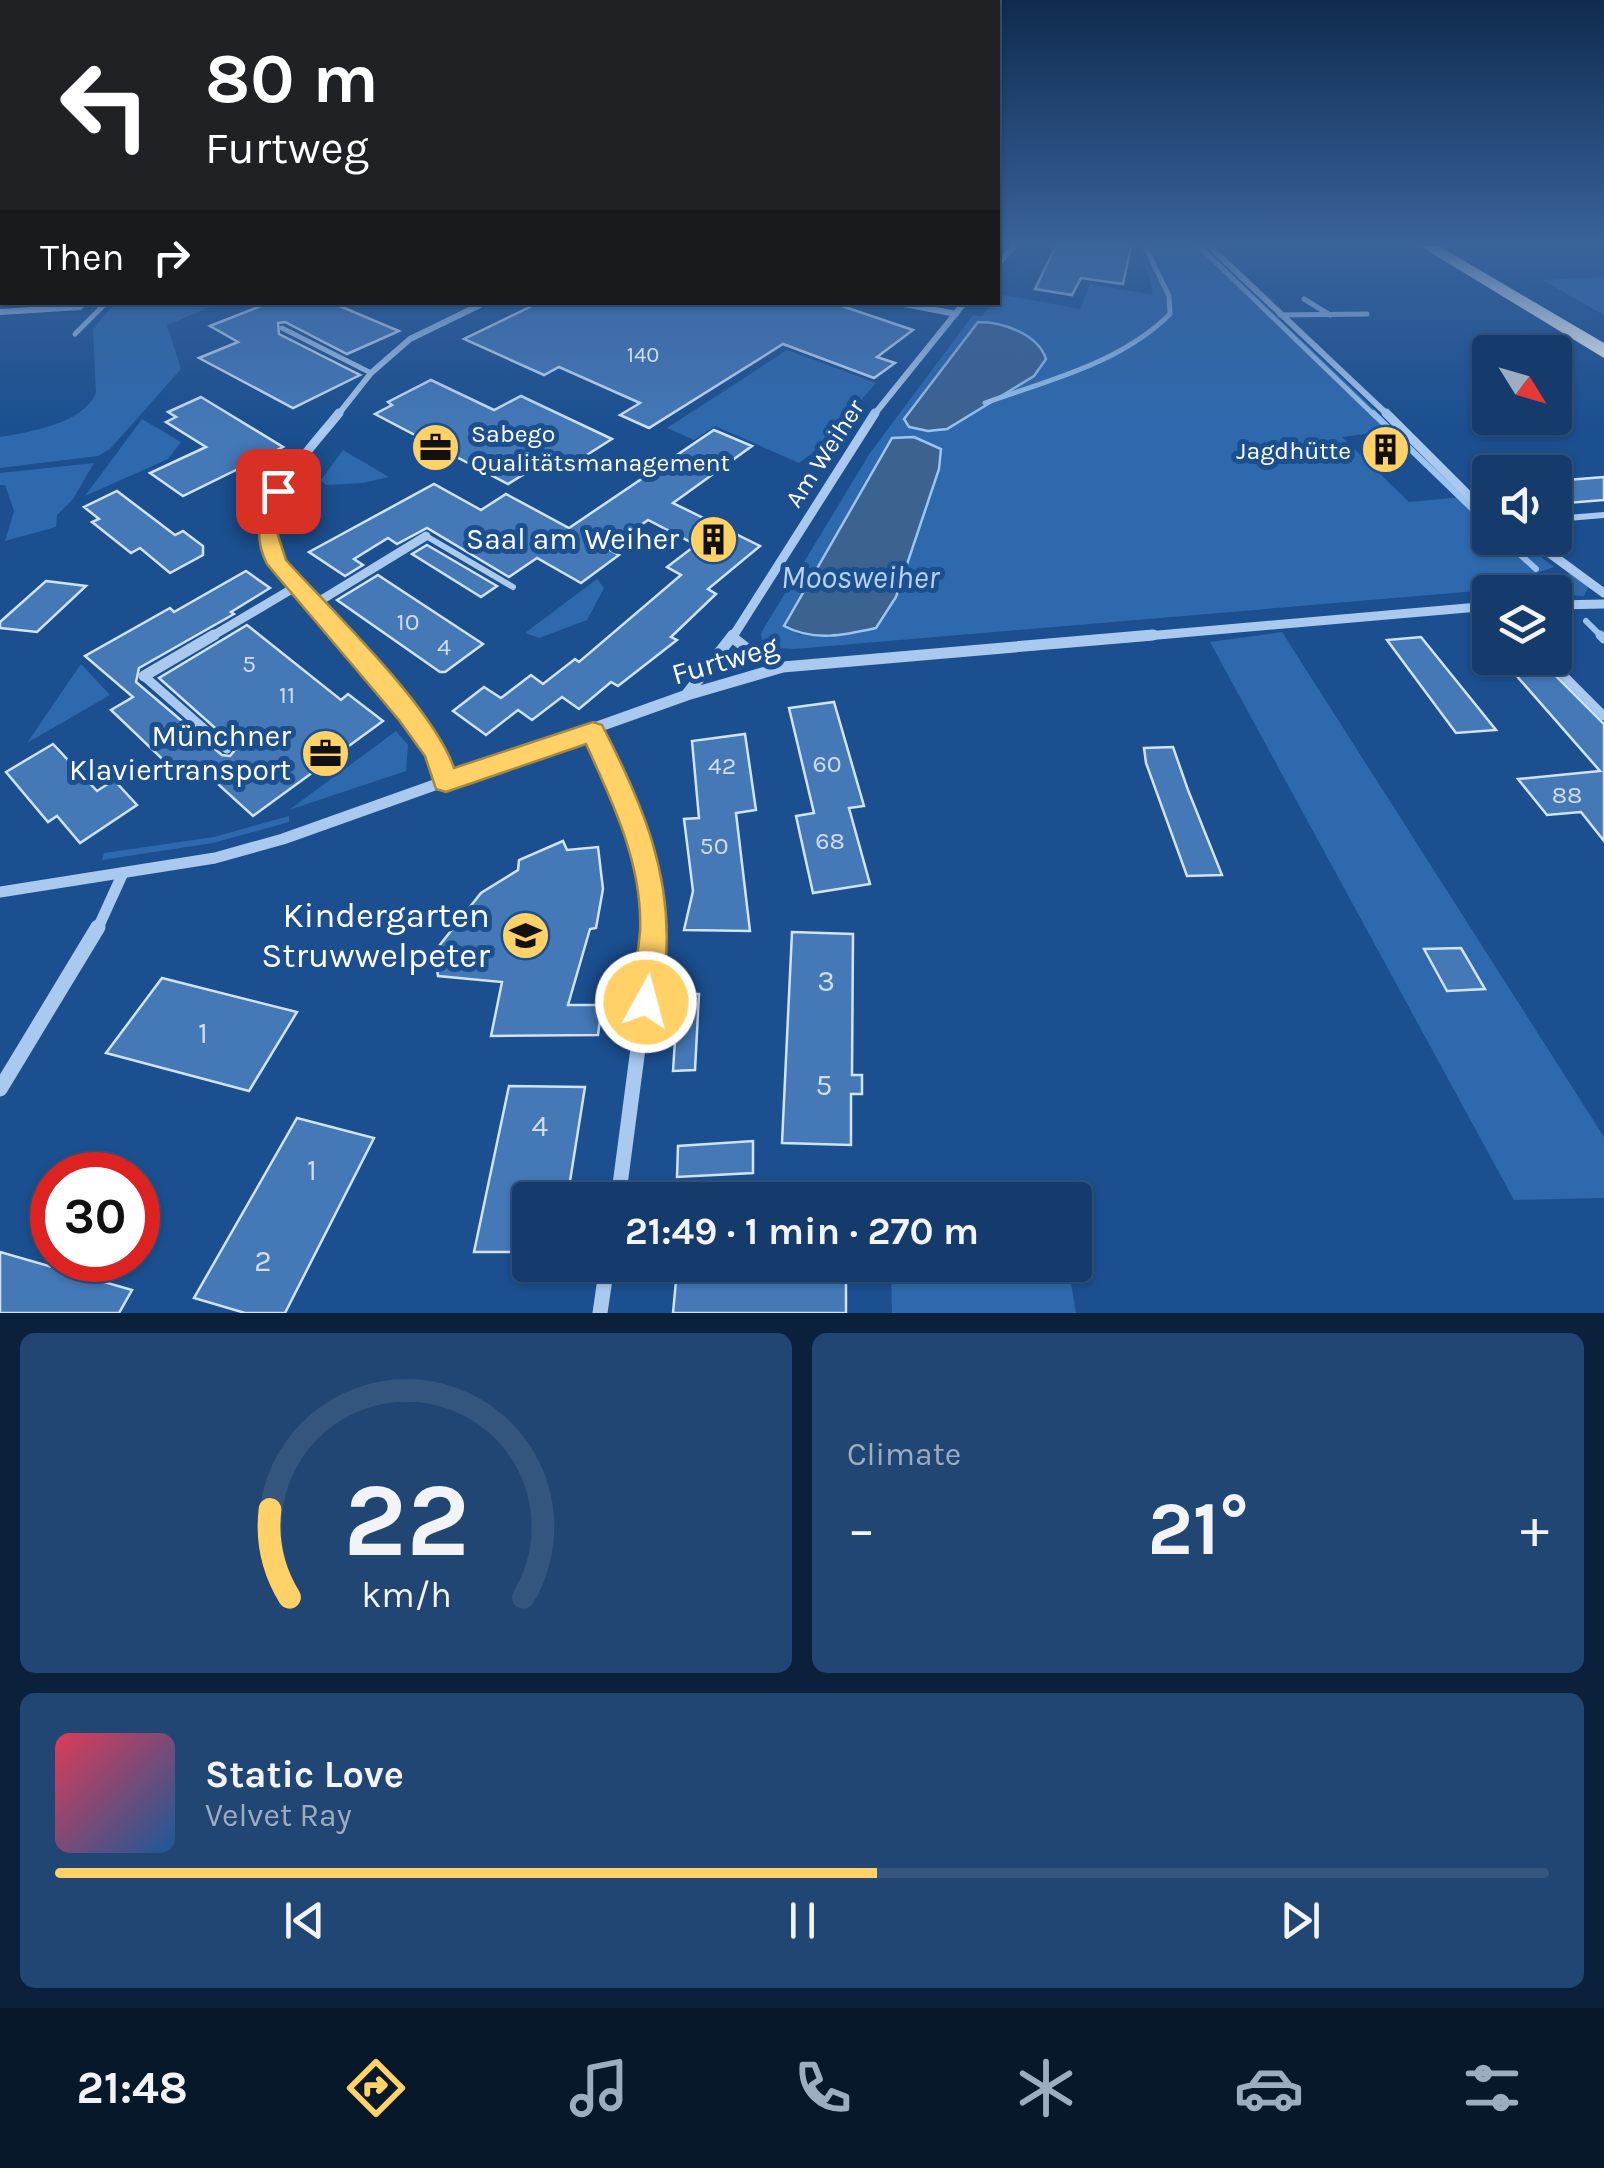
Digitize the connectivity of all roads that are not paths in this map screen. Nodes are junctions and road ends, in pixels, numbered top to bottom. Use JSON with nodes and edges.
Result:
{"nodes":[{"id":1,"x":48,"y":307,"type":"edge"},
{"id":2,"x":101,"y":307,"type":"edge"},
{"id":3,"x":475,"y":307,"type":"edge"},
{"id":4,"x":921,"y":307,"type":"edge"},
{"id":5,"x":962,"y":307,"type":"edge"},
{"id":6,"x":1272,"y":307,"type":"edge"},
{"id":7,"x":1294,"y":307,"type":"edge"},
{"id":8,"x":1317,"y":307,"type":"edge"},
{"id":9,"x":1530,"y":307,"type":"edge"},
{"id":10,"x":1558,"y":307,"type":"edge"},
{"id":11,"x":0,"y":312,"type":"edge"},
{"id":12,"x":956,"y":314,"type":"junction"},
{"id":13,"x":1367,"y":314,"type":"dead end"},
{"id":14,"x":1280,"y":315,"type":"junction"},
{"id":15,"x":1330,"y":315,"type":"junction"},
{"id":16,"x":1298,"y":316,"type":"junction"},
{"id":17,"x":282,"y":328,"type":"dead end"},
{"id":18,"x":74,"y":334,"type":"dead end"},
{"id":19,"x":1604,"y":334,"type":"edge"},
{"id":20,"x":1604,"y":352,"type":"edge"},
{"id":21,"x":371,"y":372,"type":"junction"},
{"id":22,"x":1472,"y":499,"type":"edge"},
{"id":23,"x":1604,"y":515,"type":"edge"},
{"id":24,"x":1572,"y":518,"type":"edge"},
{"id":25,"x":426,"y":536,"type":"joint"},
{"id":26,"x":1551,"y":555,"type":"edge"},
{"id":27,"x":297,"y":586,"type":"junction"},
{"id":28,"x":513,"y":586,"type":"dead end"},
{"id":29,"x":1604,"y":593,"type":"edge"},
{"id":30,"x":1572,"y":604,"type":"edge"},
{"id":31,"x":1604,"y":604,"type":"edge"},
{"id":32,"x":314,"y":605,"type":"junction"},
{"id":33,"x":1472,"y":608,"type":"edge"},
{"id":34,"x":732,"y":637,"type":"junction"},
{"id":35,"x":783,"y":667,"type":"junction"},
{"id":36,"x":1563,"y":675,"type":"edge"},
{"id":37,"x":144,"y":676,"type":"joint"},
{"id":38,"x":687,"y":695,"type":"junction"},
{"id":39,"x":1604,"y":716,"type":"edge"},
{"id":40,"x":593,"y":732,"type":"junction"},
{"id":41,"x":227,"y":750,"type":"dead end"},
{"id":42,"x":446,"y":781,"type":"junction"},
{"id":43,"x":122,"y":873,"type":"junction"},
{"id":44,"x":0,"y":892,"type":"edge"},
{"id":45,"x":0,"y":1089,"type":"edge"},
{"id":46,"x":620,"y":1182,"type":"edge"},
{"id":47,"x":605,"y":1282,"type":"edge"},
{"id":48,"x":600,"y":1313,"type":"edge"}],
"edges":[{"from":1,"to":11,"type":"street"},
{"from":2,"to":18,"type":"lane"},
{"from":3,"to":21,"type":"street"},
{"from":4,"to":12,"type":"street"},
{"from":5,"to":12,"type":"street","name":"Am Weiher"},
{"from":6,"to":14,"type":"street"},
{"from":7,"to":16,"type":"lane"},
{"from":8,"to":15,"type":"lane"},
{"from":9,"to":20,"type":"highway"},
{"from":10,"to":19,"type":"highway"},
{"from":12,"to":34,"type":"street","name":"Am Weiher"},
{"from":13,"to":15,"type":"lane"},
{"from":14,"to":16,"type":"lane"},
{"from":14,"to":22,"type":"street"},
{"from":15,"to":16,"type":"lane"},
{"from":17,"to":21,"type":"lane"},
{"from":21,"to":27,"type":"street"},
{"from":23,"to":24,"type":"lane"},
{"from":25,"to":28,"type":"lane"},
{"from":25,"to":32,"type":"street"},
{"from":26,"to":29,"type":"street"},
{"from":27,"to":32,"type":"street"},
{"from":27,"to":37,"type":"street"},
{"from":30,"to":31,"type":"street"},
{"from":32,"to":42,"type":"street"},
{"from":33,"to":35,"type":"street","name":"Furtweg"},
{"from":34,"to":35,"type":"street"},
{"from":34,"to":38,"type":"street","name":"Am Weiher"},
{"from":35,"to":38,"type":"street","name":"Furtweg"},
{"from":36,"to":39,"type":"lane"},
{"from":37,"to":41,"type":"lane"},
{"from":38,"to":40,"type":"street","name":"Furtweg"},
{"from":40,"to":42,"type":"street","name":"Furtweg"},
{"from":40,"to":46,"type":"street"},
{"from":42,"to":43,"type":"street","name":"Furtweg"},
{"from":43,"to":44,"type":"street","name":"Furtweg"},
{"from":43,"to":45,"type":"street"},
{"from":47,"to":48,"type":"street"}]}
